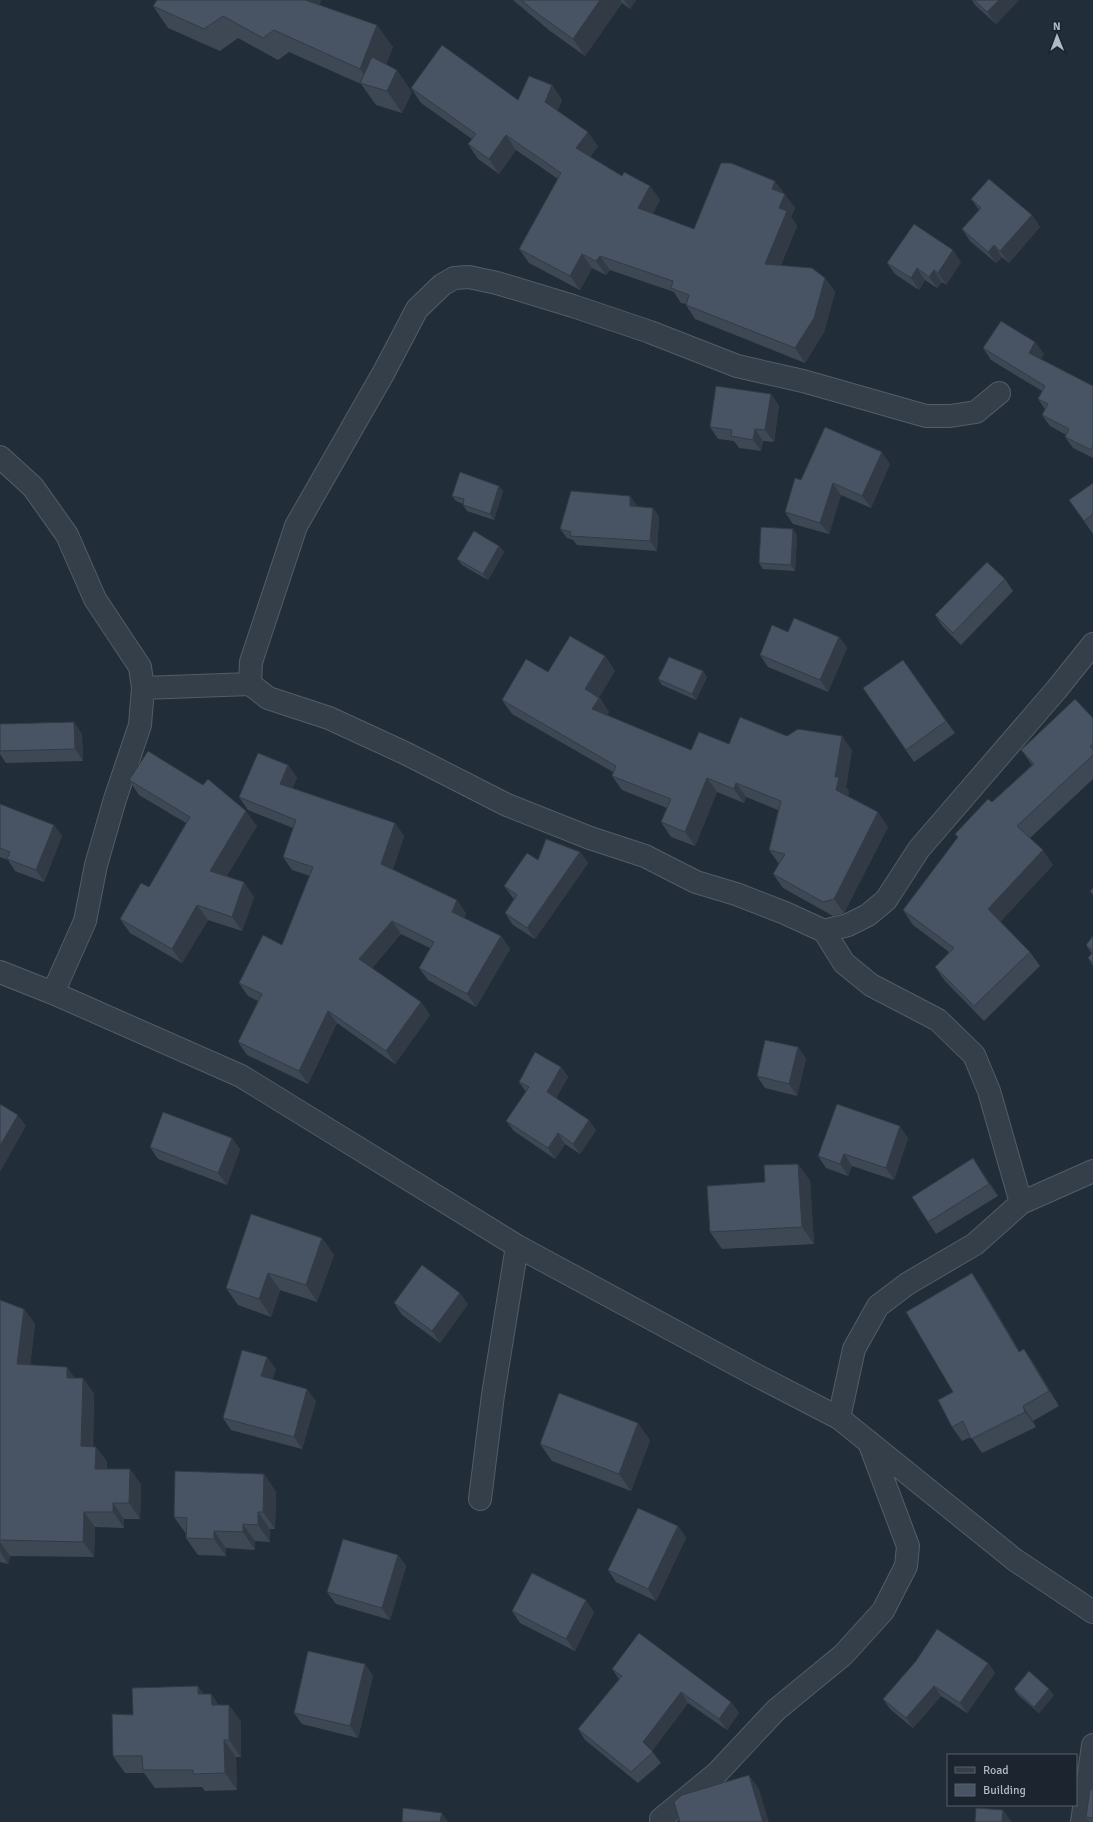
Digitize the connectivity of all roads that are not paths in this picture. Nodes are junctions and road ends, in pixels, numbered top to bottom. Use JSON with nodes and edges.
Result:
{"nodes":[{"id":1,"x":998,"y":393,"type":"dead end"},
{"id":2,"x":0,"y":457,"type":"edge"},
{"id":3,"x":1093,"y":644,"type":"edge"},
{"id":4,"x":250,"y":684,"type":"junction"},
{"id":5,"x":143,"y":688,"type":"junction"},
{"id":6,"x":824,"y":931,"type":"junction"},
{"id":7,"x":0,"y":972,"type":"edge"},
{"id":8,"x":53,"y":993,"type":"junction"},
{"id":9,"x":1093,"y":1171,"type":"edge"},
{"id":10,"x":1021,"y":1204,"type":"junction"},
{"id":11,"x":517,"y":1246,"type":"junction"},
{"id":12,"x":839,"y":1418,"type":"junction"},
{"id":13,"x":868,"y":1441,"type":"junction"},
{"id":14,"x":480,"y":1499,"type":"dead end"},
{"id":15,"x":1093,"y":1612,"type":"edge"},
{"id":16,"x":1093,"y":1745,"type":"edge"},
{"id":17,"x":661,"y":1819,"type":"dead end"},
{"id":18,"x":1082,"y":1822,"type":"edge"}],
"edges":[{"from":1,"to":4,"type":"street"},
{"from":2,"to":5,"type":"street"},
{"from":3,"to":6,"type":"street"},
{"from":4,"to":5,"type":"street"},
{"from":4,"to":6,"type":"street"},
{"from":5,"to":8,"type":"street"},
{"from":6,"to":10,"type":"street"},
{"from":7,"to":8,"type":"street"},
{"from":8,"to":11,"type":"street"},
{"from":9,"to":10,"type":"street"},
{"from":10,"to":12,"type":"street"},
{"from":11,"to":12,"type":"street"},
{"from":11,"to":14,"type":"street"},
{"from":12,"to":13,"type":"street"},
{"from":13,"to":15,"type":"street"},
{"from":13,"to":17,"type":"street"},
{"from":16,"to":18,"type":"street"}]}
